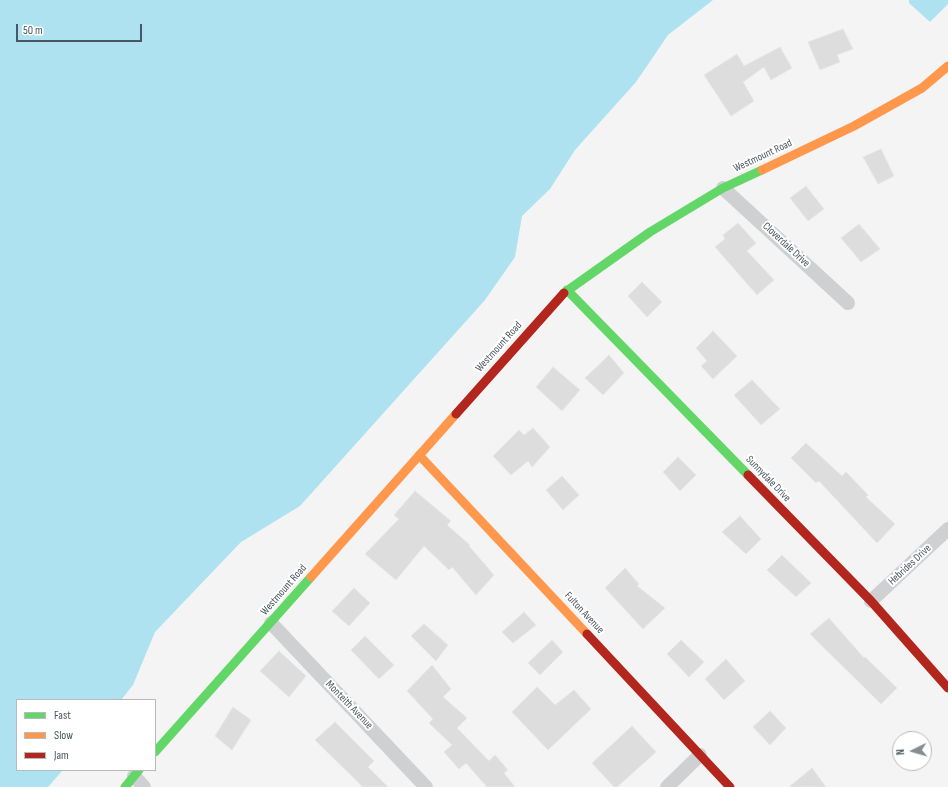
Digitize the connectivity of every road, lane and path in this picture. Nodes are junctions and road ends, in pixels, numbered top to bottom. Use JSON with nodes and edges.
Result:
{"nodes":[{"id":1,"x":948,"y":66,"type":"edge"},
{"id":2,"x":723,"y":188,"type":"junction"},
{"id":3,"x":567,"y":290,"type":"junction"},
{"id":4,"x":848,"y":303,"type":"dead end"},
{"id":5,"x":419,"y":455,"type":"junction"},
{"id":6,"x":948,"y":529,"type":"edge"},
{"id":7,"x":871,"y":601,"type":"junction"},
{"id":8,"x":271,"y":623,"type":"junction"},
{"id":9,"x":948,"y":688,"type":"edge"},
{"id":10,"x":156,"y":751,"type":"edge"},
{"id":11,"x":700,"y":755,"type":"junction"},
{"id":12,"x":136,"y":773,"type":"edge"},
{"id":13,"x":125,"y":787,"type":"edge"},
{"id":14,"x":144,"y":787,"type":"edge"},
{"id":15,"x":426,"y":787,"type":"edge"},
{"id":16,"x":666,"y":787,"type":"edge"},
{"id":17,"x":730,"y":787,"type":"edge"}],
"edges":[{"from":1,"to":2,"type":"main road","name":"Westmount Road"},
{"from":2,"to":3,"type":"main road","name":"Westmount Road"},
{"from":2,"to":4,"type":"street","name":"Cloverdale Drive"},
{"from":3,"to":5,"type":"main road","name":"Westmount Road"},
{"from":3,"to":7,"type":"main road","name":"Sunnydale Drive"},
{"from":5,"to":8,"type":"main road","name":"Westmount Road"},
{"from":5,"to":11,"type":"main road","name":"Fulton Avenue"},
{"from":6,"to":7,"type":"street","name":"Hebrides Drive"},
{"from":7,"to":9,"type":"main road","name":"Sunnydale Drive"},
{"from":8,"to":10,"type":"main road","name":"Westmount Road"},
{"from":8,"to":15,"type":"street","name":"Monteith Avenue"},
{"from":11,"to":16,"type":"street"},
{"from":11,"to":17,"type":"main road","name":"Fulton Avenue"},
{"from":12,"to":13,"type":"main road"},
{"from":12,"to":14,"type":"street"}]}
